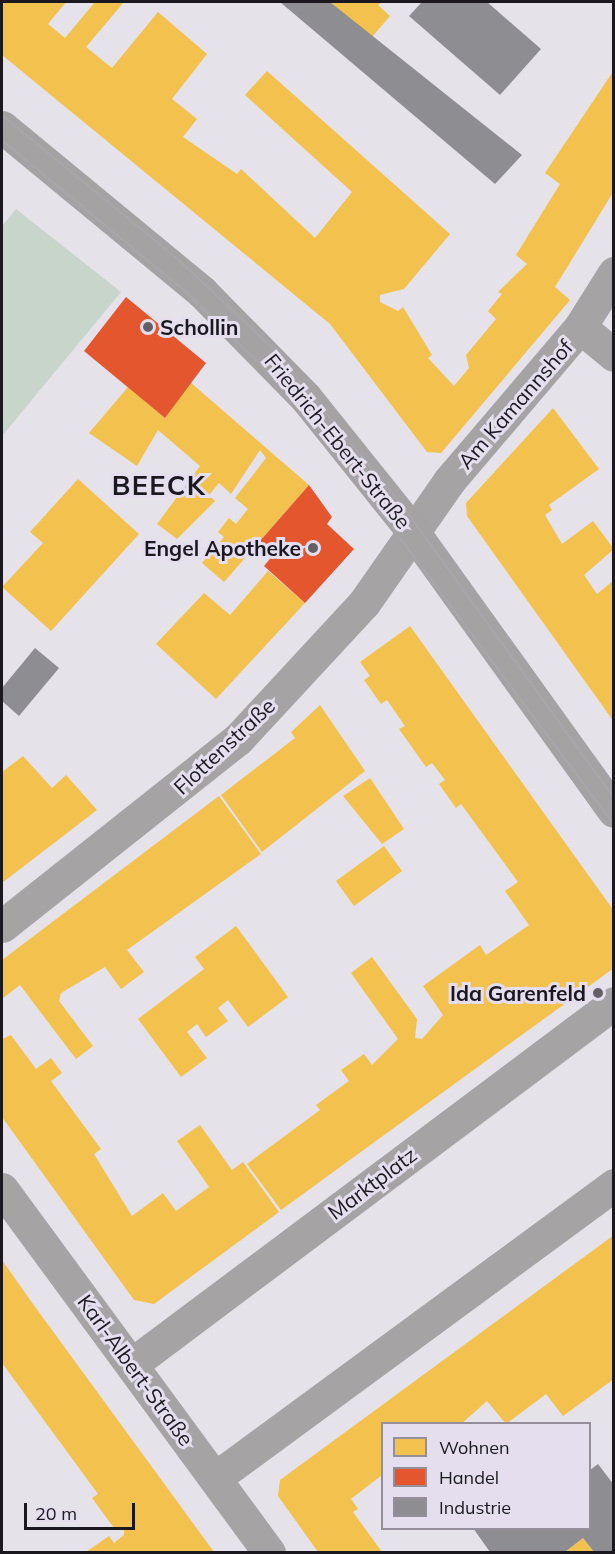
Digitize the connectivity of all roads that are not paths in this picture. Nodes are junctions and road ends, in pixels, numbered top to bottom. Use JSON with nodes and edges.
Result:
{"nodes":[{"id":1,"x":2,"y":127,"type":"edge"},
{"id":2,"x":614,"y":273,"type":"edge"},
{"id":3,"x":580,"y":327,"type":"junction"},
{"id":4,"x":614,"y":355,"type":"edge"},
{"id":5,"x":414,"y":533,"type":"junction"},
{"id":6,"x":614,"y":811,"type":"edge"},
{"id":7,"x":2,"y":926,"type":"edge"},
{"id":8,"x":614,"y":1003,"type":"edge"},
{"id":9,"x":614,"y":1185,"type":"edge"},
{"id":10,"x":2,"y":1189,"type":"edge"},
{"id":11,"x":132,"y":1364,"type":"junction"},
{"id":12,"x":214,"y":1478,"type":"junction"},
{"id":13,"x":269,"y":1552,"type":"edge"}],
"edges":[{"from":1,"to":5,"type":"main road","name":"Friedrich-Ebert-Straße"},
{"from":2,"to":3,"type":"street","name":"Am Kamannshof"},
{"from":3,"to":4,"type":"street"},
{"from":3,"to":5,"type":"street","name":"Am Kamannshof"},
{"from":5,"to":6,"type":"main road","name":"Friedrich-Ebert-Straße"},
{"from":5,"to":7,"type":"street","name":"Flottenstraße"},
{"from":8,"to":11,"type":"street","name":"Marktplatz"},
{"from":9,"to":12,"type":"street"},
{"from":10,"to":11,"type":"street","name":"Karl-Albert-Straße"},
{"from":11,"to":12,"type":"street","name":"Karl-Albert-Straße"},
{"from":12,"to":13,"type":"street","name":"Karl-Albert-Straße"}]}
